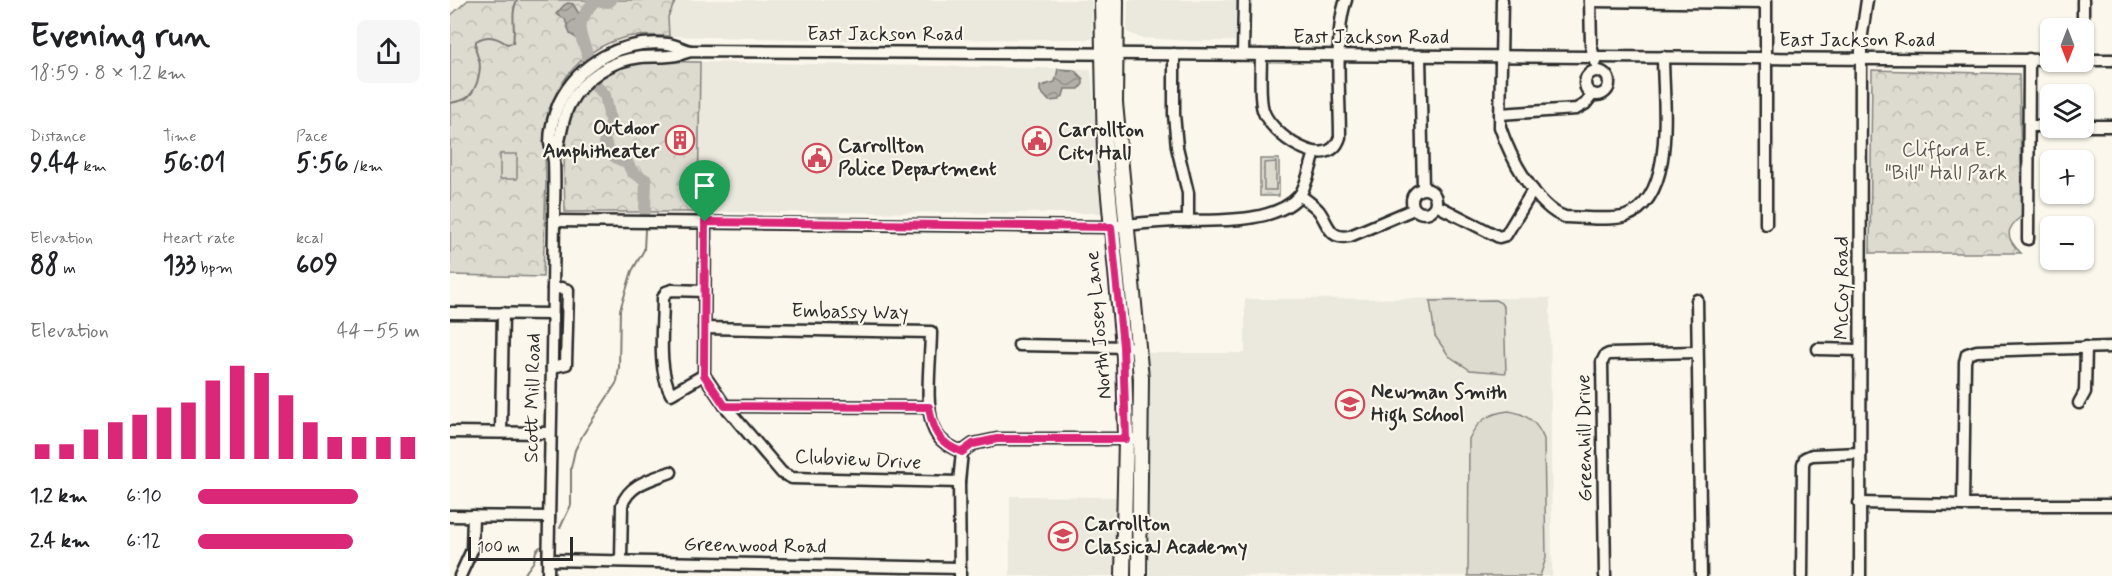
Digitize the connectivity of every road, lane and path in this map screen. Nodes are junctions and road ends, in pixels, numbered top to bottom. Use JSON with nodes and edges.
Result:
{"nodes":[{"id":1,"x":1102,"y":0,"type":"edge"},
{"id":2,"x":1116,"y":0,"type":"edge"},
{"id":3,"x":1244,"y":0,"type":"edge"},
{"id":4,"x":1346,"y":0,"type":"edge"},
{"id":5,"x":1502,"y":0,"type":"edge"},
{"id":6,"x":1590,"y":0,"type":"edge"},
{"id":7,"x":1867,"y":0,"type":"edge"},
{"id":8,"x":2083,"y":0,"type":"edge"},
{"id":9,"x":1675,"y":1,"type":"edge"},
{"id":10,"x":1765,"y":1,"type":"edge"},
{"id":11,"x":2083,"y":18,"type":"edge"},
{"id":12,"x":1108,"y":54,"type":"junction"},
{"id":13,"x":1173,"y":54,"type":"junction"},
{"id":14,"x":1243,"y":54,"type":"junction"},
{"id":15,"x":1261,"y":55,"type":"junction"},
{"id":16,"x":1339,"y":55,"type":"junction"},
{"id":17,"x":1420,"y":56,"type":"junction"},
{"id":18,"x":1500,"y":56,"type":"junction"},
{"id":19,"x":1595,"y":57,"type":"junction"},
{"id":20,"x":1663,"y":57,"type":"junction"},
{"id":21,"x":1767,"y":58,"type":"junction"},
{"id":22,"x":1862,"y":59,"type":"junction"},
{"id":23,"x":2029,"y":59,"type":"junction"},
{"id":24,"x":2040,"y":60,"type":"edge"},
{"id":25,"x":2094,"y":60,"type":"edge"},
{"id":26,"x":2112,"y":60,"type":"edge"},
{"id":27,"x":1597,"y":71,"type":"junction"},
{"id":28,"x":1593,"y":94,"type":"junction"},
{"id":29,"x":1500,"y":114,"type":"junction"},
{"id":30,"x":2029,"y":126,"type":"junction"},
{"id":31,"x":2040,"y":126,"type":"edge"},
{"id":32,"x":2094,"y":126,"type":"edge"},
{"id":33,"x":2112,"y":126,"type":"edge"},
{"id":34,"x":1315,"y":153,"type":"junction"},
{"id":35,"x":1423,"y":188,"type":"junction"},
{"id":36,"x":1533,"y":190,"type":"junction"},
{"id":37,"x":1300,"y":195,"type":"junction"},
{"id":38,"x":1436,"y":205,"type":"junction"},
{"id":39,"x":1414,"y":208,"type":"junction"},
{"id":40,"x":554,"y":220,"type":"junction"},
{"id":41,"x":1188,"y":221,"type":"junction"},
{"id":42,"x":705,"y":222,"type":"junction"},
{"id":43,"x":1766,"y":224,"type":"dead end"},
{"id":44,"x":1126,"y":226,"type":"junction"},
{"id":45,"x":1111,"y":227,"type":"junction"},
{"id":46,"x":2028,"y":239,"type":"dead end"},
{"id":47,"x":553,"y":288,"type":"junction"},
{"id":48,"x":704,"y":291,"type":"junction"},
{"id":49,"x":1697,"y":300,"type":"dead end"},
{"id":50,"x":450,"y":313,"type":"edge"},
{"id":51,"x":503,"y":313,"type":"junction"},
{"id":52,"x":552,"y":314,"type":"junction"},
{"id":53,"x":704,"y":328,"type":"junction"},
{"id":54,"x":1019,"y":345,"type":"dead end"},
{"id":55,"x":1123,"y":346,"type":"junction"},
{"id":56,"x":1138,"y":347,"type":"junction"},
{"id":57,"x":2086,"y":347,"type":"junction"},
{"id":58,"x":2112,"y":347,"type":"edge"},
{"id":59,"x":1818,"y":349,"type":"dead end"},
{"id":60,"x":1860,"y":350,"type":"junction"},
{"id":61,"x":1696,"y":352,"type":"junction"},
{"id":62,"x":552,"y":368,"type":"junction"},
{"id":63,"x":704,"y":375,"type":"junction"},
{"id":64,"x":2079,"y":403,"type":"dead end"},
{"id":65,"x":725,"y":406,"type":"junction"},
{"id":66,"x":929,"y":407,"type":"junction"},
{"id":67,"x":450,"y":432,"type":"edge"},
{"id":68,"x":501,"y":432,"type":"junction"},
{"id":69,"x":550,"y":433,"type":"junction"},
{"id":70,"x":1126,"y":439,"type":"junction"},
{"id":71,"x":1141,"y":439,"type":"junction"},
{"id":72,"x":962,"y":452,"type":"junction"},
{"id":73,"x":1860,"y":453,"type":"junction"},
{"id":74,"x":671,"y":472,"type":"dead end"},
{"id":75,"x":958,"y":482,"type":"junction"},
{"id":76,"x":1859,"y":502,"type":"junction"},
{"id":77,"x":1963,"y":505,"type":"junction"},
{"id":78,"x":2112,"y":505,"type":"edge"},
{"id":79,"x":450,"y":516,"type":"edge"},
{"id":80,"x":473,"y":516,"type":"junction"},
{"id":81,"x":549,"y":517,"type":"junction"},
{"id":82,"x":548,"y":560,"type":"junction"},
{"id":83,"x":621,"y":560,"type":"junction"},
{"id":84,"x":960,"y":572,"type":"edge"},
{"id":85,"x":460,"y":576,"type":"edge"},
{"id":86,"x":548,"y":576,"type":"edge"},
{"id":87,"x":1123,"y":576,"type":"edge"},
{"id":88,"x":1139,"y":576,"type":"edge"},
{"id":89,"x":1605,"y":576,"type":"edge"},
{"id":90,"x":1701,"y":576,"type":"edge"},
{"id":91,"x":1802,"y":576,"type":"edge"},
{"id":92,"x":1860,"y":576,"type":"edge"}],
"edges":[{"from":1,"to":12,"type":"main road","name":"North Josey Lane"},
{"from":2,"to":12,"type":"main road","name":"North Josey Lane"},
{"from":3,"to":14,"type":"street"},
{"from":4,"to":16,"type":"street"},
{"from":5,"to":18,"type":"street"},
{"from":6,"to":9,"type":"street"},
{"from":6,"to":19,"type":"street"},
{"from":7,"to":22,"type":"street","name":"McCoy Road"},
{"from":8,"to":11,"type":"street"},
{"from":9,"to":10,"type":"street"},
{"from":10,"to":21,"type":"street"},
{"from":12,"to":13,"type":"street","name":"East Jackson Road"},
{"from":12,"to":40,"type":"street","name":"East Jackson Road"},
{"from":12,"to":44,"type":"main road","name":"North Josey Lane"},
{"from":12,"to":45,"type":"main road","name":"North Josey Lane"},
{"from":13,"to":14,"type":"street","name":"East Jackson Road"},
{"from":13,"to":41,"type":"street"},
{"from":14,"to":15,"type":"street","name":"East Jackson Road"},
{"from":15,"to":16,"type":"street","name":"East Jackson Road"},
{"from":15,"to":34,"type":"street"},
{"from":16,"to":17,"type":"street","name":"East Jackson Road"},
{"from":16,"to":34,"type":"street"},
{"from":17,"to":18,"type":"street","name":"East Jackson Road"},
{"from":17,"to":35,"type":"street"},
{"from":18,"to":19,"type":"street","name":"East Jackson Road"},
{"from":18,"to":29,"type":"street"},
{"from":19,"to":20,"type":"street","name":"East Jackson Road"},
{"from":19,"to":27,"type":"street"},
{"from":20,"to":21,"type":"street","name":"East Jackson Road"},
{"from":20,"to":36,"type":"street"},
{"from":21,"to":22,"type":"street","name":"East Jackson Road"},
{"from":21,"to":43,"type":"street"},
{"from":22,"to":23,"type":"street","name":"East Jackson Road"},
{"from":22,"to":60,"type":"street","name":"McCoy Road"},
{"from":23,"to":24,"type":"street","name":"East Jackson Road"},
{"from":23,"to":30,"type":"street"},
{"from":25,"to":26,"type":"street"},
{"from":27,"to":28,"type":"street"},
{"from":27,"to":28,"type":"street"},
{"from":28,"to":29,"type":"street"},
{"from":29,"to":36,"type":"street"},
{"from":30,"to":31,"type":"street"},
{"from":30,"to":46,"type":"street"},
{"from":32,"to":33,"type":"street"},
{"from":34,"to":37,"type":"street"},
{"from":35,"to":38,"type":"street"},
{"from":35,"to":39,"type":"street"},
{"from":36,"to":38,"type":"street"},
{"from":37,"to":39,"type":"street"},
{"from":37,"to":41,"type":"street"},
{"from":38,"to":39,"type":"street"},
{"from":40,"to":42,"type":"street"},
{"from":40,"to":47,"type":"street","name":"Scott Mill Road"},
{"from":41,"to":44,"type":"street"},
{"from":42,"to":45,"type":"street"},
{"from":42,"to":48,"type":"street"},
{"from":44,"to":45,"type":"street"},
{"from":44,"to":56,"type":"main road","name":"North Josey Lane"},
{"from":45,"to":55,"type":"main road","name":"North Josey Lane"},
{"from":47,"to":52,"type":"street","name":"Scott Mill Road"},
{"from":47,"to":62,"type":"street"},
{"from":48,"to":53,"type":"street"},
{"from":48,"to":63,"type":"street"},
{"from":49,"to":61,"type":"street"},
{"from":50,"to":51,"type":"street"},
{"from":51,"to":52,"type":"street"},
{"from":51,"to":68,"type":"street"},
{"from":52,"to":62,"type":"street","name":"Scott Mill Road"},
{"from":53,"to":63,"type":"street"},
{"from":53,"to":66,"type":"street","name":"Embassy Way"},
{"from":54,"to":55,"type":"street"},
{"from":55,"to":56,"type":"street"},
{"from":55,"to":70,"type":"main road","name":"North Josey Lane"},
{"from":56,"to":71,"type":"main road","name":"North Josey Lane"},
{"from":57,"to":58,"type":"street"},
{"from":57,"to":64,"type":"street"},
{"from":57,"to":77,"type":"street"},
{"from":59,"to":60,"type":"street"},
{"from":60,"to":73,"type":"street","name":"McCoy Road"},
{"from":61,"to":89,"type":"street","name":"Greenhill Drive"},
{"from":61,"to":90,"type":"street"},
{"from":62,"to":69,"type":"street","name":"Scott Mill Road"},
{"from":63,"to":65,"type":"street","name":"Clubview Drive"},
{"from":65,"to":66,"type":"street"},
{"from":65,"to":75,"type":"street","name":"Clubview Drive"},
{"from":66,"to":72,"type":"street","name":"Embassy Way"},
{"from":67,"to":68,"type":"street"},
{"from":68,"to":69,"type":"street"},
{"from":69,"to":81,"type":"street","name":"Scott Mill Road"},
{"from":70,"to":71,"type":"street"},
{"from":70,"to":72,"type":"street"},
{"from":70,"to":87,"type":"main road","name":"North Josey Lane"},
{"from":71,"to":88,"type":"main road","name":"North Josey Lane"},
{"from":72,"to":75,"type":"street"},
{"from":73,"to":76,"type":"street","name":"McCoy Road"},
{"from":73,"to":91,"type":"street"},
{"from":74,"to":83,"type":"street"},
{"from":75,"to":84,"type":"street"},
{"from":76,"to":77,"type":"street"},
{"from":76,"to":92,"type":"street","name":"McCoy Road"},
{"from":77,"to":78,"type":"street"},
{"from":79,"to":80,"type":"street"},
{"from":80,"to":81,"type":"street"},
{"from":80,"to":85,"type":"street"},
{"from":81,"to":82,"type":"street","name":"Scott Mill Road"},
{"from":82,"to":83,"type":"street","name":"Greenwood Road"},
{"from":82,"to":86,"type":"street","name":"Scott Mill Road"},
{"from":83,"to":84,"type":"street","name":"Greenwood Road"}]}
